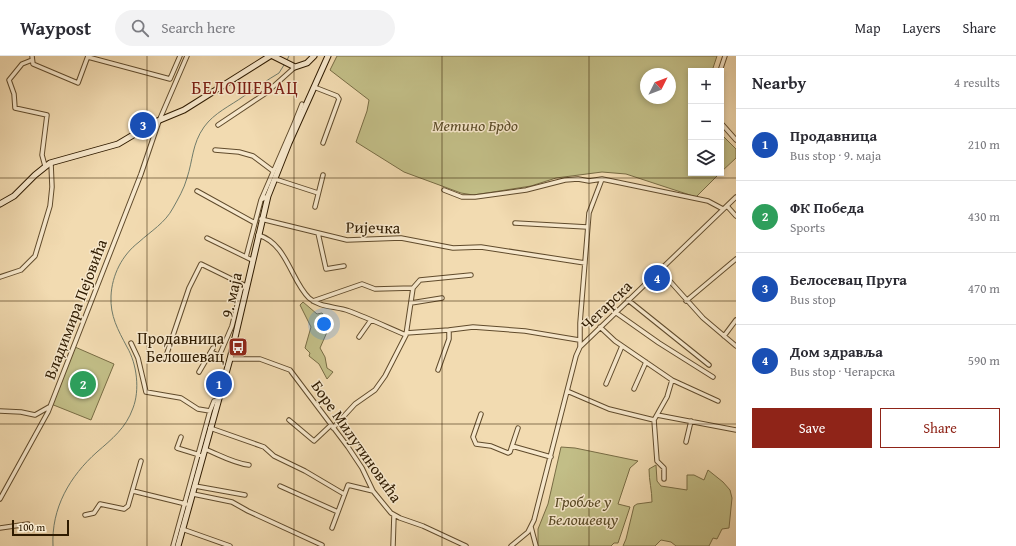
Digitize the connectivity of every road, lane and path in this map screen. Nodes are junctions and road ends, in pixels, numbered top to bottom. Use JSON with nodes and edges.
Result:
{"nodes":[{"id":1,"x":88,"y":56,"type":"edge"},
{"id":2,"x":180,"y":56,"type":"edge"},
{"id":3,"x":187,"y":56,"type":"edge"},
{"id":4,"x":270,"y":56,"type":"edge"},
{"id":5,"x":314,"y":56,"type":"edge"},
{"id":6,"x":328,"y":56,"type":"edge"},
{"id":7,"x":725,"y":56,"type":"edge"},
{"id":8,"x":32,"y":58,"type":"edge"},
{"id":9,"x":264,"y":58,"type":"edge"},
{"id":10,"x":277,"y":58,"type":"edge"},
{"id":11,"x":295,"y":67,"type":"junction"},
{"id":12,"x":721,"y":68,"type":"edge"},
{"id":13,"x":314,"y":87,"type":"junction"},
{"id":14,"x":302,"y":104,"type":"dead end"},
{"id":15,"x":159,"y":121,"type":"junction"},
{"id":16,"x":296,"y":123,"type":"junction"},
{"id":17,"x":218,"y":125,"type":"dead end"},
{"id":18,"x":724,"y":126,"type":"edge"},
{"id":19,"x":736,"y":140,"type":"edge"},
{"id":20,"x":323,"y":143,"type":"dead end"},
{"id":21,"x":215,"y":150,"type":"dead end"},
{"id":22,"x":51,"y":163,"type":"junction"},
{"id":23,"x":45,"y":166,"type":"junction"},
{"id":24,"x":273,"y":171,"type":"junction"},
{"id":25,"x":323,"y":175,"type":"dead end"},
{"id":26,"x":275,"y":179,"type":"junction"},
{"id":27,"x":602,"y":179,"type":"junction"},
{"id":28,"x":444,"y":190,"type":"dead end"},
{"id":29,"x":197,"y":191,"type":"dead end"},
{"id":30,"x":318,"y":193,"type":"junction"},
{"id":31,"x":268,"y":196,"type":"junction"},
{"id":32,"x":736,"y":197,"type":"edge"},
{"id":33,"x":261,"y":200,"type":"junction"},
{"id":34,"x":0,"y":204,"type":"edge"},
{"id":35,"x":727,"y":206,"type":"junction"},
{"id":36,"x":315,"y":207,"type":"dead end"},
{"id":37,"x":723,"y":209,"type":"junction"},
{"id":38,"x":736,"y":216,"type":"edge"},
{"id":39,"x":261,"y":220,"type":"junction"},
{"id":40,"x":255,"y":223,"type":"junction"},
{"id":41,"x":515,"y":223,"type":"dead end"},
{"id":42,"x":587,"y":227,"type":"junction"},
{"id":43,"x":318,"y":233,"type":"junction"},
{"id":44,"x":258,"y":235,"type":"junction"},
{"id":45,"x":207,"y":238,"type":"dead end"},
{"id":46,"x":246,"y":257,"type":"junction"},
{"id":47,"x":736,"y":259,"type":"edge"},
{"id":48,"x":252,"y":260,"type":"junction"},
{"id":49,"x":585,"y":263,"type":"junction"},
{"id":50,"x":344,"y":266,"type":"dead end"},
{"id":51,"x":659,"y":269,"type":"junction"},
{"id":52,"x":471,"y":275,"type":"dead end"},
{"id":53,"x":0,"y":278,"type":"edge"},
{"id":54,"x":244,"y":285,"type":"junction"},
{"id":55,"x":412,"y":288,"type":"junction"},
{"id":56,"x":442,"y":298,"type":"dead end"},
{"id":57,"x":313,"y":300,"type":"junction"},
{"id":58,"x":628,"y":300,"type":"junction"},
{"id":59,"x":686,"y":301,"type":"junction"},
{"id":60,"x":410,"y":303,"type":"junction"},
{"id":61,"x":615,"y":312,"type":"junction"},
{"id":62,"x":371,"y":320,"type":"junction"},
{"id":63,"x":736,"y":320,"type":"edge"},
{"id":64,"x":600,"y":327,"type":"junction"},
{"id":65,"x":449,"y":330,"type":"junction"},
{"id":66,"x":406,"y":334,"type":"junction"},
{"id":67,"x":359,"y":336,"type":"dead end"},
{"id":68,"x":724,"y":336,"type":"junction"},
{"id":69,"x":579,"y":340,"type":"junction"},
{"id":70,"x":131,"y":343,"type":"dead end"},
{"id":71,"x":622,"y":346,"type":"junction"},
{"id":72,"x":736,"y":346,"type":"edge"},
{"id":73,"x":580,"y":348,"type":"junction"},
{"id":74,"x":165,"y":359,"type":"dead end"},
{"id":75,"x":230,"y":359,"type":"junction"},
{"id":76,"x":646,"y":362,"type":"junction"},
{"id":77,"x":709,"y":364,"type":"dead end"},
{"id":78,"x":438,"y":370,"type":"dead end"},
{"id":79,"x":199,"y":372,"type":"dead end"},
{"id":80,"x":713,"y":377,"type":"dead end"},
{"id":81,"x":672,"y":380,"type":"junction"},
{"id":82,"x":606,"y":384,"type":"dead end"},
{"id":83,"x":634,"y":389,"type":"dead end"},
{"id":84,"x":567,"y":392,"type":"junction"},
{"id":85,"x":218,"y":400,"type":"junction"},
{"id":86,"x":718,"y":401,"type":"dead end"},
{"id":87,"x":49,"y":407,"type":"junction"},
{"id":88,"x":0,"y":411,"type":"edge"},
{"id":89,"x":210,"y":411,"type":"junction"},
{"id":90,"x":481,"y":414,"type":"dead end"},
{"id":91,"x":657,"y":415,"type":"junction"},
{"id":92,"x":289,"y":420,"type":"dead end"},
{"id":93,"x":654,"y":420,"type":"junction"},
{"id":94,"x":691,"y":421,"type":"junction"},
{"id":95,"x":332,"y":426,"type":"junction"},
{"id":96,"x":210,"y":428,"type":"junction"},
{"id":97,"x":518,"y":428,"type":"dead end"},
{"id":98,"x":736,"y":430,"type":"edge"},
{"id":99,"x":181,"y":437,"type":"dead end"},
{"id":100,"x":686,"y":442,"type":"dead end"},
{"id":101,"x":512,"y":446,"type":"junction"},
{"id":102,"x":205,"y":449,"type":"junction"},
{"id":103,"x":200,"y":456,"type":"junction"},
{"id":104,"x":551,"y":457,"type":"junction"},
{"id":105,"x":141,"y":461,"type":"dead end"},
{"id":106,"x":249,"y":465,"type":"dead end"},
{"id":107,"x":664,"y":479,"type":"dead end"},
{"id":108,"x":195,"y":486,"type":"junction"},
{"id":109,"x":280,"y":486,"type":"dead end"},
{"id":110,"x":133,"y":491,"type":"junction"},
{"id":111,"x":373,"y":491,"type":"junction"},
{"id":112,"x":193,"y":494,"type":"junction"},
{"id":113,"x":245,"y":494,"type":"dead end"},
{"id":114,"x":344,"y":494,"type":"junction"},
{"id":115,"x":0,"y":499,"type":"edge"},
{"id":116,"x":187,"y":505,"type":"junction"},
{"id":117,"x":338,"y":512,"type":"junction"},
{"id":118,"x":85,"y":515,"type":"dead end"},
{"id":119,"x":394,"y":515,"type":"junction"},
{"id":120,"x":28,"y":524,"type":"dead end"},
{"id":121,"x":531,"y":527,"type":"junction"},
{"id":122,"x":0,"y":528,"type":"edge"},
{"id":123,"x":332,"y":528,"type":"dead end"},
{"id":124,"x":182,"y":529,"type":"junction"},
{"id":125,"x":322,"y":544,"type":"dead end"},
{"id":126,"x":173,"y":546,"type":"edge"},
{"id":127,"x":178,"y":546,"type":"edge"},
{"id":128,"x":230,"y":546,"type":"edge"},
{"id":129,"x":393,"y":546,"type":"edge"},
{"id":130,"x":466,"y":546,"type":"edge"},
{"id":131,"x":511,"y":546,"type":"edge"},
{"id":132,"x":536,"y":546,"type":"edge"}],
"edges":[{"from":1,"to":2,"type":"street"},
{"from":1,"to":8,"type":"street"},
{"from":3,"to":15,"type":"street","name":"Владимира Пејовића"},
{"from":4,"to":9,"type":"main road"},
{"from":5,"to":11,"type":"main road"},
{"from":6,"to":13,"type":"main road","name":"9. маја"},
{"from":7,"to":12,"type":"street"},
{"from":8,"to":23,"type":"street"},
{"from":9,"to":15,"type":"main road"},
{"from":10,"to":11,"type":"main road"},
{"from":11,"to":17,"type":"street"},
{"from":13,"to":16,"type":"main road","name":"9. маја"},
{"from":13,"to":20,"type":"street"},
{"from":14,"to":16,"type":"street"},
{"from":15,"to":22,"type":"main road"},
{"from":15,"to":87,"type":"street","name":"Владимира Пејовића"},
{"from":16,"to":24,"type":"street"},
{"from":16,"to":26,"type":"main road","name":"9. маја"},
{"from":18,"to":19,"type":"street"},
{"from":21,"to":24,"type":"street"},
{"from":22,"to":23,"type":"main road"},
{"from":22,"to":53,"type":"street"},
{"from":23,"to":34,"type":"main road"},
{"from":24,"to":33,"type":"street"},
{"from":25,"to":30,"type":"street"},
{"from":26,"to":30,"type":"street"},
{"from":26,"to":31,"type":"main road","name":"9. маја"},
{"from":27,"to":28,"type":"street"},
{"from":27,"to":37,"type":"street"},
{"from":27,"to":42,"type":"street"},
{"from":29,"to":40,"type":"street"},
{"from":30,"to":36,"type":"street"},
{"from":31,"to":33,"type":"street"},
{"from":31,"to":39,"type":"main road","name":"9. маја"},
{"from":32,"to":35,"type":"street","name":"Чегарска"},
{"from":33,"to":40,"type":"street"},
{"from":35,"to":37,"type":"street","name":"Чегарска"},
{"from":35,"to":38,"type":"street"},
{"from":37,"to":51,"type":"street","name":"Чегарска"},
{"from":39,"to":43,"type":"street","name":"Ријечка"},
{"from":39,"to":44,"type":"main road","name":"9. маја"},
{"from":40,"to":46,"type":"street"},
{"from":41,"to":42,"type":"street"},
{"from":42,"to":49,"type":"street"},
{"from":43,"to":49,"type":"street","name":"Ријечка"},
{"from":43,"to":50,"type":"street"},
{"from":44,"to":48,"type":"main road","name":"9. маја"},
{"from":44,"to":57,"type":"street"},
{"from":45,"to":46,"type":"street"},
{"from":46,"to":48,"type":"street"},
{"from":47,"to":59,"type":"street"},
{"from":48,"to":54,"type":"main road","name":"9. маја"},
{"from":49,"to":69,"type":"street"},
{"from":51,"to":58,"type":"street","name":"Чегарска"},
{"from":51,"to":59,"type":"street"},
{"from":52,"to":55,"type":"street"},
{"from":54,"to":74,"type":"street"},
{"from":54,"to":75,"type":"main road","name":"9. маја"},
{"from":54,"to":79,"type":"street"},
{"from":55,"to":57,"type":"street"},
{"from":55,"to":60,"type":"street"},
{"from":56,"to":60,"type":"street"},
{"from":57,"to":62,"type":"street"},
{"from":58,"to":61,"type":"street","name":"Чегарска"},
{"from":58,"to":77,"type":"street"},
{"from":59,"to":68,"type":"street"},
{"from":60,"to":66,"type":"street"},
{"from":61,"to":64,"type":"street","name":"Чегарска"},
{"from":61,"to":80,"type":"street"},
{"from":62,"to":66,"type":"street"},
{"from":62,"to":67,"type":"street"},
{"from":63,"to":68,"type":"street"},
{"from":64,"to":71,"type":"street"},
{"from":64,"to":73,"type":"street","name":"Чегарска"},
{"from":65,"to":66,"type":"street"},
{"from":65,"to":69,"type":"street"},
{"from":65,"to":78,"type":"street"},
{"from":66,"to":95,"type":"street"},
{"from":68,"to":72,"type":"street"},
{"from":69,"to":73,"type":"street"},
{"from":70,"to":89,"type":"street"},
{"from":71,"to":76,"type":"street"},
{"from":71,"to":82,"type":"street"},
{"from":73,"to":84,"type":"street"},
{"from":75,"to":85,"type":"main road","name":"9. маја"},
{"from":75,"to":95,"type":"street","name":"Боре Милутиновића"},
{"from":76,"to":81,"type":"street"},
{"from":76,"to":83,"type":"street"},
{"from":81,"to":86,"type":"street"},
{"from":81,"to":91,"type":"street"},
{"from":84,"to":93,"type":"street"},
{"from":84,"to":104,"type":"street"},
{"from":85,"to":89,"type":"street"},
{"from":85,"to":96,"type":"main road","name":"9. маја"},
{"from":87,"to":88,"type":"street"},
{"from":87,"to":115,"type":"street","name":"Владимира Пејовића"},
{"from":89,"to":103,"type":"street"},
{"from":90,"to":101,"type":"street"},
{"from":91,"to":93,"type":"street"},
{"from":91,"to":94,"type":"street"},
{"from":92,"to":95,"type":"street"},
{"from":93,"to":107,"type":"street"},
{"from":94,"to":98,"type":"street"},
{"from":94,"to":100,"type":"street"},
{"from":95,"to":111,"type":"street","name":"Боре Милутиновића"},
{"from":96,"to":102,"type":"main road","name":"9. маја"},
{"from":96,"to":114,"type":"street"},
{"from":97,"to":101,"type":"street"},
{"from":99,"to":103,"type":"street"},
{"from":101,"to":104,"type":"street"},
{"from":102,"to":103,"type":"main road","name":"9. маја"},
{"from":102,"to":106,"type":"street"},
{"from":103,"to":108,"type":"main road","name":"9. маја"},
{"from":103,"to":116,"type":"street"},
{"from":104,"to":121,"type":"street"},
{"from":105,"to":110,"type":"street"},
{"from":108,"to":112,"type":"main road","name":"9. маја"},
{"from":108,"to":113,"type":"street"},
{"from":109,"to":117,"type":"street"},
{"from":110,"to":116,"type":"street"},
{"from":110,"to":118,"type":"street"},
{"from":111,"to":114,"type":"street"},
{"from":111,"to":119,"type":"street","name":"Боре Милутиновића"},
{"from":112,"to":116,"type":"main road","name":"9. маја"},
{"from":112,"to":125,"type":"street"},
{"from":114,"to":117,"type":"street"},
{"from":116,"to":124,"type":"main road","name":"9. маја"},
{"from":116,"to":126,"type":"street"},
{"from":117,"to":123,"type":"street"},
{"from":119,"to":129,"type":"street"},
{"from":119,"to":130,"type":"street","name":"Боре Милутиновића"},
{"from":120,"to":122,"type":"street"},
{"from":121,"to":131,"type":"street"},
{"from":121,"to":132,"type":"street"},
{"from":124,"to":127,"type":"main road","name":"9. маја"},
{"from":124,"to":128,"type":"street"}]}
